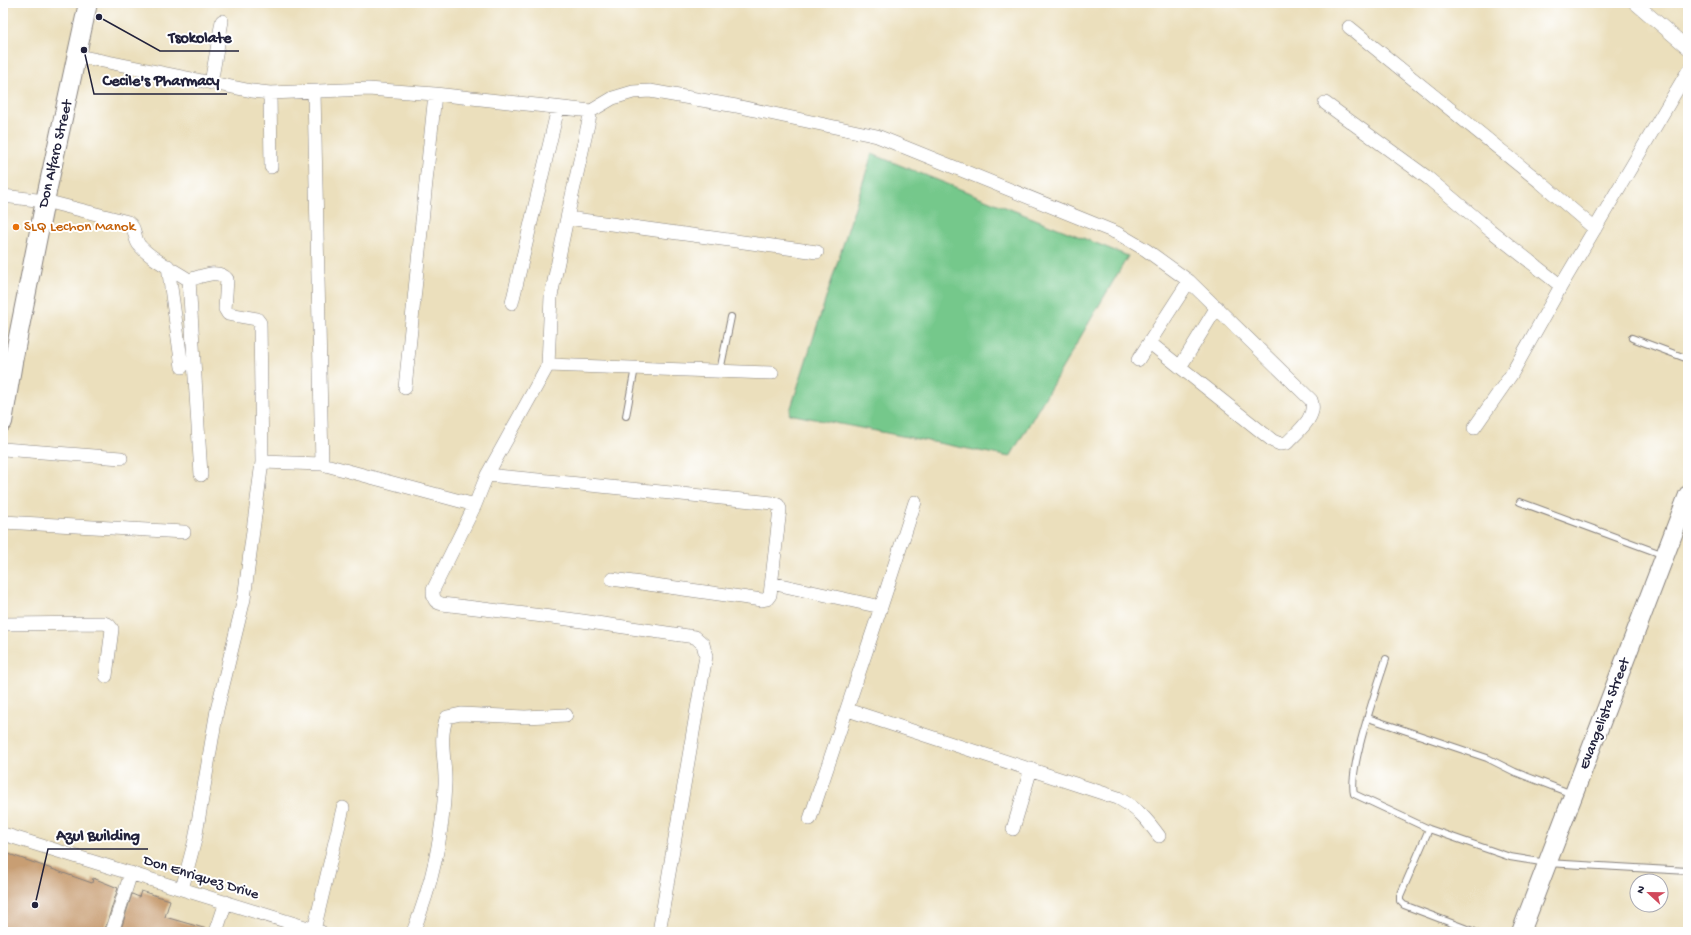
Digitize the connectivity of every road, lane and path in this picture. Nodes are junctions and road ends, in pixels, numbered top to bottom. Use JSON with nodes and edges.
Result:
{"nodes":[{"id":1,"x":88,"y":3,"type":"edge"},
{"id":2,"x":1635,"y":3,"type":"edge"},
{"id":3,"x":222,"y":21,"type":"dead end"},
{"id":4,"x":1349,"y":27,"type":"dead end"},
{"id":5,"x":1688,"y":48,"type":"edge"},
{"id":6,"x":78,"y":56,"type":"junction"},
{"id":7,"x":1688,"y":71,"type":"edge"},
{"id":8,"x":211,"y":83,"type":"junction"},
{"id":9,"x":314,"y":92,"type":"junction"},
{"id":10,"x":270,"y":93,"type":"junction"},
{"id":11,"x":435,"y":94,"type":"junction"},
{"id":12,"x":1325,"y":102,"type":"dead end"},
{"id":13,"x":558,"y":108,"type":"junction"},
{"id":14,"x":591,"y":111,"type":"junction"},
{"id":15,"x":271,"y":167,"type":"dead end"},
{"id":16,"x":3,"y":196,"type":"edge"},
{"id":17,"x":45,"y":202,"type":"junction"},
{"id":18,"x":566,"y":218,"type":"junction"},
{"id":19,"x":1595,"y":229,"type":"junction"},
{"id":20,"x":817,"y":252,"type":"dead end"},
{"id":21,"x":168,"y":266,"type":"junction"},
{"id":22,"x":189,"y":280,"type":"junction"},
{"id":23,"x":1189,"y":281,"type":"junction"},
{"id":24,"x":1561,"y":286,"type":"junction"},
{"id":25,"x":512,"y":303,"type":"dead end"},
{"id":26,"x":1217,"y":307,"type":"junction"},
{"id":27,"x":731,"y":317,"type":"dead end"},
{"id":28,"x":1632,"y":338,"type":"dead end"},
{"id":29,"x":1150,"y":343,"type":"junction"},
{"id":30,"x":1688,"y":359,"type":"edge"},
{"id":31,"x":1138,"y":360,"type":"dead end"},
{"id":32,"x":548,"y":365,"type":"junction"},
{"id":33,"x":1180,"y":366,"type":"junction"},
{"id":34,"x":182,"y":367,"type":"dead end"},
{"id":35,"x":634,"y":368,"type":"junction"},
{"id":36,"x":720,"y":371,"type":"junction"},
{"id":37,"x":772,"y":372,"type":"dead end"},
{"id":38,"x":405,"y":388,"type":"dead end"},
{"id":39,"x":626,"y":416,"type":"dead end"},
{"id":40,"x":3,"y":422,"type":"edge"},
{"id":41,"x":1474,"y":428,"type":"dead end"},
{"id":42,"x":3,"y":448,"type":"edge"},
{"id":43,"x":121,"y":458,"type":"dead end"},
{"id":44,"x":262,"y":462,"type":"junction"},
{"id":45,"x":322,"y":464,"type":"junction"},
{"id":46,"x":201,"y":475,"type":"dead end"},
{"id":47,"x":487,"y":475,"type":"junction"},
{"id":48,"x":1688,"y":495,"type":"edge"},
{"id":49,"x":915,"y":502,"type":"dead end"},
{"id":50,"x":1520,"y":502,"type":"dead end"},
{"id":51,"x":475,"y":505,"type":"junction"},
{"id":52,"x":1684,"y":516,"type":"edge"},
{"id":53,"x":3,"y":522,"type":"edge"},
{"id":54,"x":184,"y":532,"type":"dead end"},
{"id":55,"x":1666,"y":556,"type":"junction"},
{"id":56,"x":612,"y":579,"type":"dead end"},
{"id":57,"x":771,"y":583,"type":"junction"},
{"id":58,"x":881,"y":607,"type":"junction"},
{"id":59,"x":3,"y":624,"type":"edge"},
{"id":60,"x":1386,"y":659,"type":"dead end"},
{"id":61,"x":106,"y":676,"type":"dead end"},
{"id":62,"x":848,"y":710,"type":"junction"},
{"id":63,"x":566,"y":715,"type":"dead end"},
{"id":64,"x":1368,"y":718,"type":"junction"},
{"id":65,"x":1031,"y":769,"type":"junction"},
{"id":66,"x":1574,"y":795,"type":"junction"},
{"id":67,"x":343,"y":808,"type":"dead end"},
{"id":68,"x":810,"y":820,"type":"dead end"},
{"id":69,"x":1013,"y":829,"type":"dead end"},
{"id":70,"x":1429,"y":829,"type":"junction"},
{"id":71,"x":3,"y":834,"type":"edge"},
{"id":72,"x":1159,"y":836,"type":"dead end"},
{"id":73,"x":1547,"y":863,"type":"junction"},
{"id":74,"x":1688,"y":871,"type":"edge"},
{"id":75,"x":131,"y":873,"type":"junction"},
{"id":76,"x":182,"y":889,"type":"junction"},
{"id":77,"x":226,"y":902,"type":"junction"},
{"id":78,"x":285,"y":927,"type":"edge"},
{"id":79,"x":318,"y":931,"type":"edge"},
{"id":80,"x":112,"y":932,"type":"edge"},
{"id":81,"x":216,"y":932,"type":"edge"},
{"id":82,"x":413,"y":932,"type":"edge"},
{"id":83,"x":659,"y":932,"type":"edge"},
{"id":84,"x":1475,"y":932,"type":"edge"},
{"id":85,"x":1521,"y":932,"type":"edge"}],
"edges":[{"from":1,"to":6,"type":"main road","name":"Don Alfaro Street"},
{"from":2,"to":5,"type":"street"},
{"from":3,"to":8,"type":"street"},
{"from":4,"to":19,"type":"street"},
{"from":6,"to":8,"type":"street"},
{"from":6,"to":17,"type":"main road","name":"Don Alfaro Street"},
{"from":7,"to":19,"type":"street"},
{"from":8,"to":10,"type":"street"},
{"from":9,"to":10,"type":"street"},
{"from":9,"to":11,"type":"street"},
{"from":9,"to":45,"type":"street"},
{"from":10,"to":15,"type":"street"},
{"from":11,"to":13,"type":"street"},
{"from":11,"to":38,"type":"street"},
{"from":12,"to":24,"type":"street"},
{"from":13,"to":14,"type":"street"},
{"from":13,"to":25,"type":"street"},
{"from":14,"to":18,"type":"street"},
{"from":14,"to":23,"type":"street"},
{"from":16,"to":17,"type":"street"},
{"from":17,"to":21,"type":"street"},
{"from":17,"to":40,"type":"main road","name":"Don Alfaro Street"},
{"from":18,"to":20,"type":"street"},
{"from":18,"to":32,"type":"street"},
{"from":19,"to":24,"type":"street"},
{"from":21,"to":22,"type":"street"},
{"from":21,"to":34,"type":"street"},
{"from":22,"to":44,"type":"street"},
{"from":22,"to":46,"type":"street"},
{"from":23,"to":26,"type":"street"},
{"from":23,"to":29,"type":"street"},
{"from":24,"to":41,"type":"street"},
{"from":26,"to":33,"type":"street"},
{"from":26,"to":33,"type":"street"},
{"from":27,"to":36,"type":"lane"},
{"from":28,"to":30,"type":"lane"},
{"from":29,"to":31,"type":"street"},
{"from":29,"to":33,"type":"street"},
{"from":32,"to":35,"type":"street"},
{"from":32,"to":47,"type":"street"},
{"from":35,"to":36,"type":"street"},
{"from":35,"to":39,"type":"lane"},
{"from":36,"to":37,"type":"street"},
{"from":42,"to":43,"type":"street"},
{"from":44,"to":45,"type":"street"},
{"from":44,"to":76,"type":"street"},
{"from":45,"to":51,"type":"street"},
{"from":47,"to":51,"type":"street"},
{"from":47,"to":57,"type":"street"},
{"from":48,"to":52,"type":"main road","name":"Evangelista Street"},
{"from":49,"to":58,"type":"street"},
{"from":50,"to":55,"type":"lane"},
{"from":51,"to":83,"type":"street"},
{"from":52,"to":55,"type":"main road","name":"Evangelista Street"},
{"from":53,"to":54,"type":"street"},
{"from":55,"to":66,"type":"main road","name":"Evangelista Street"},
{"from":56,"to":57,"type":"street"},
{"from":57,"to":58,"type":"street"},
{"from":58,"to":62,"type":"street"},
{"from":59,"to":61,"type":"street"},
{"from":60,"to":64,"type":"lane"},
{"from":62,"to":65,"type":"street"},
{"from":62,"to":68,"type":"street"},
{"from":63,"to":82,"type":"street"},
{"from":64,"to":66,"type":"lane"},
{"from":64,"to":70,"type":"lane"},
{"from":65,"to":69,"type":"street"},
{"from":65,"to":72,"type":"street"},
{"from":66,"to":73,"type":"main road","name":"Evangelista Street"},
{"from":67,"to":79,"type":"street"},
{"from":70,"to":73,"type":"lane"},
{"from":70,"to":84,"type":"lane"},
{"from":71,"to":75,"type":"street","name":"Don Enriquez Drive"},
{"from":73,"to":74,"type":"lane"},
{"from":73,"to":85,"type":"main road","name":"Evangelista Street"},
{"from":75,"to":76,"type":"street","name":"Don Enriquez Drive"},
{"from":75,"to":80,"type":"street"},
{"from":76,"to":77,"type":"street","name":"Don Enriquez Drive"},
{"from":77,"to":78,"type":"street","name":"Don Enriquez Drive"},
{"from":77,"to":81,"type":"street"},
{"from":78,"to":79,"type":"street","name":"Don Enriquez Drive"}]}
